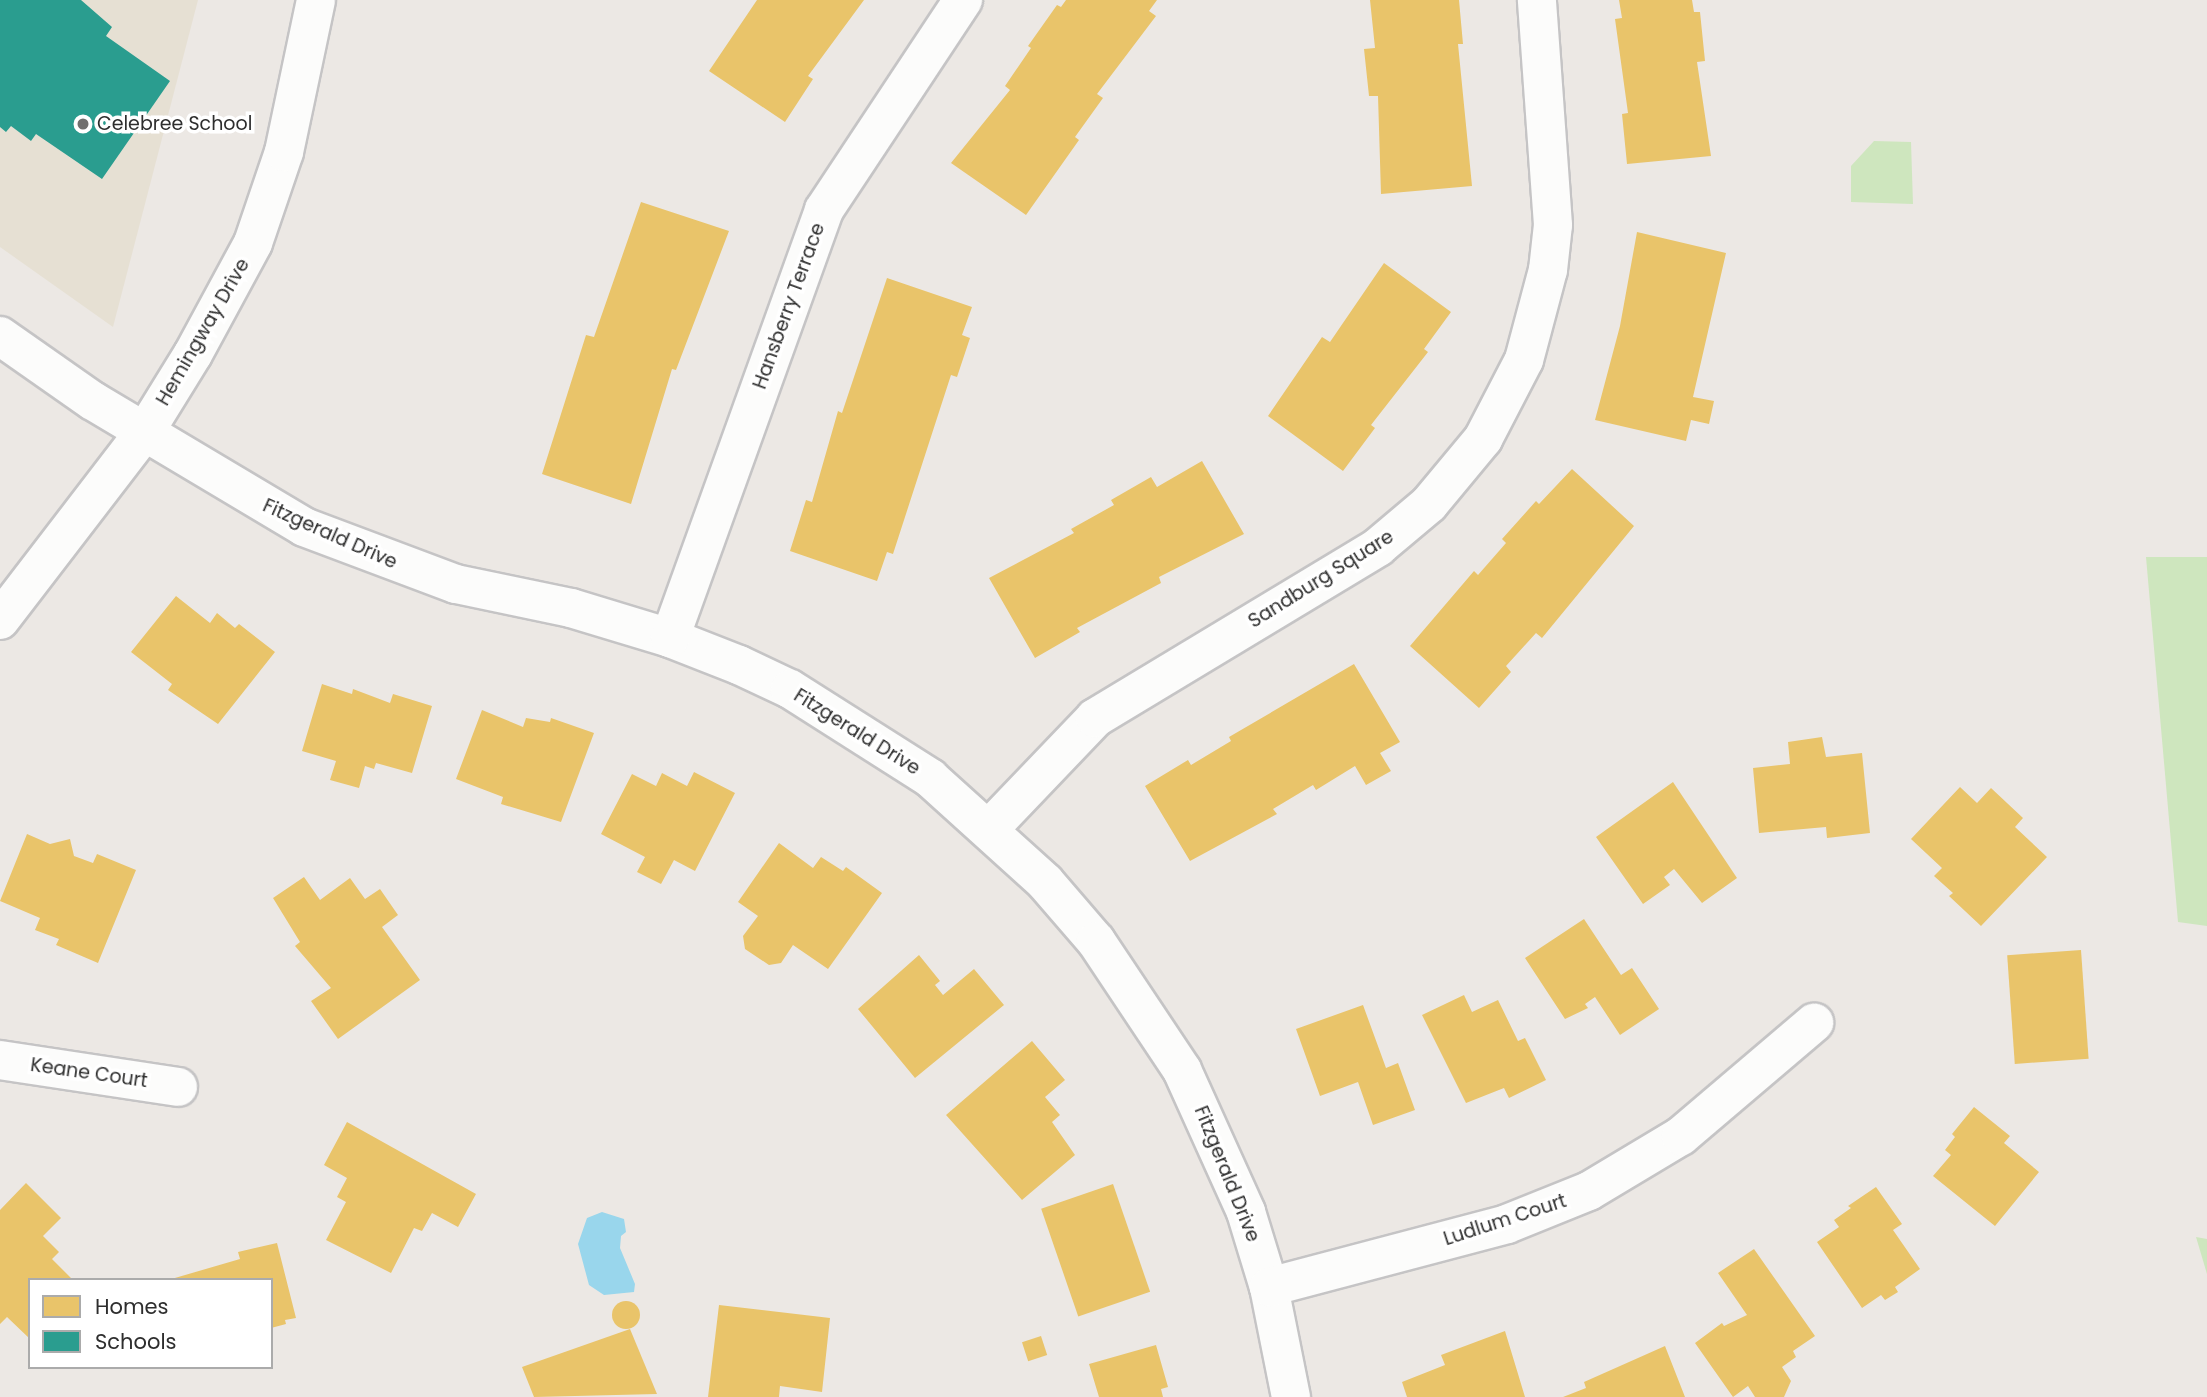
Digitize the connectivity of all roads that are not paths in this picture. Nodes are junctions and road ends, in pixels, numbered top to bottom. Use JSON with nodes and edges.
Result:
{"nodes":[{"id":1,"x":316,"y":0,"type":"edge"},
{"id":2,"x":963,"y":0,"type":"edge"},
{"id":3,"x":1537,"y":0,"type":"edge"},
{"id":4,"x":0,"y":335,"type":"edge"},
{"id":5,"x":146,"y":430,"type":"junction"},
{"id":6,"x":0,"y":620,"type":"edge"},
{"id":7,"x":670,"y":638,"type":"junction"},
{"id":8,"x":990,"y":828,"type":"junction"},
{"id":9,"x":1814,"y":1023,"type":"dead end"},
{"id":10,"x":0,"y":1060,"type":"edge"},
{"id":11,"x":178,"y":1087,"type":"dead end"},
{"id":12,"x":1269,"y":1287,"type":"junction"},
{"id":13,"x":1291,"y":1397,"type":"edge"}],
"edges":[{"from":1,"to":5,"type":"street","name":"Hemingway Drive"},
{"from":2,"to":7,"type":"street","name":"Hansberry Terrace"},
{"from":3,"to":8,"type":"street","name":"Sandburg Square"},
{"from":4,"to":5,"type":"street","name":"Fitzgerald Drive"},
{"from":5,"to":6,"type":"street","name":"Hemingway Drive"},
{"from":5,"to":7,"type":"street","name":"Fitzgerald Drive"},
{"from":7,"to":8,"type":"street","name":"Fitzgerald Drive"},
{"from":8,"to":12,"type":"street","name":"Fitzgerald Drive"},
{"from":9,"to":12,"type":"street","name":"Ludlum Court"},
{"from":10,"to":11,"type":"street","name":"Keane Court"},
{"from":12,"to":13,"type":"street","name":"Fitzgerald Drive"}]}
